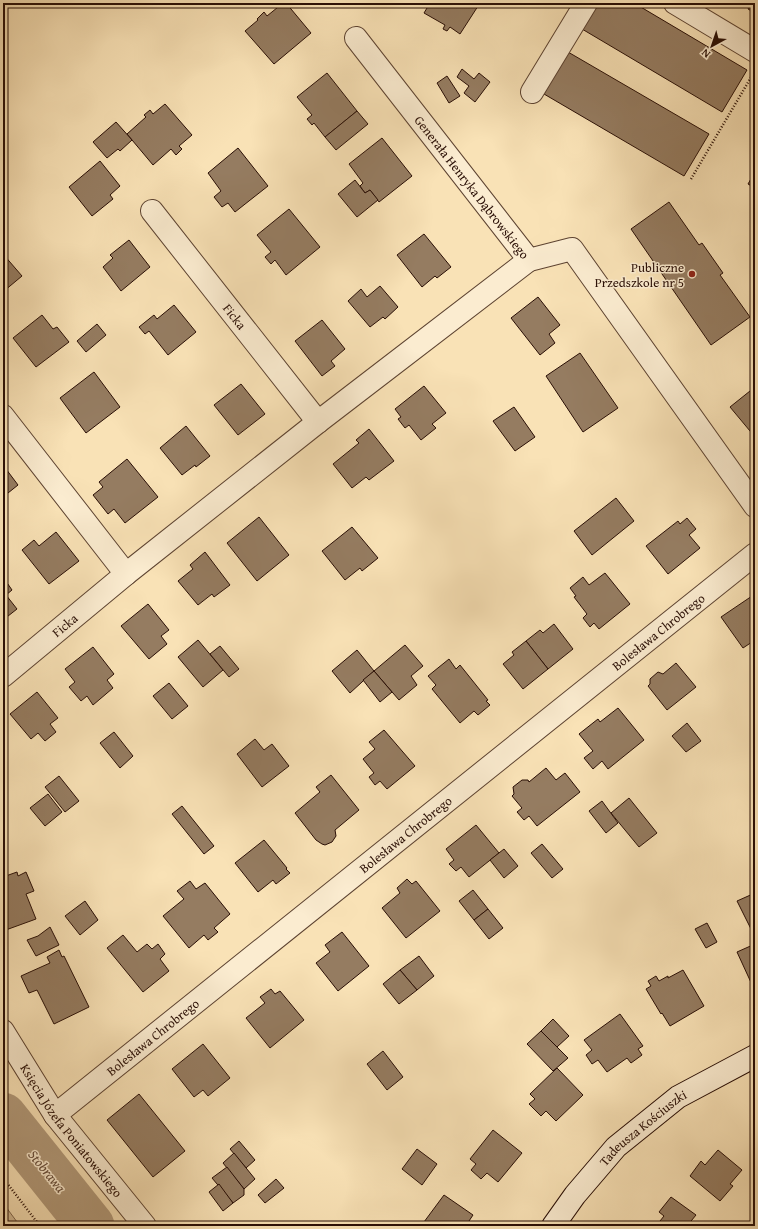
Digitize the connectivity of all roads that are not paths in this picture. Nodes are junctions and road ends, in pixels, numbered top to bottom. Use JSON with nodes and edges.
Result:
{"nodes":[{"id":1,"x":586,"y":3,"type":"edge"},
{"id":2,"x":675,"y":3,"type":"edge"},
{"id":3,"x":356,"y":38,"type":"dead end"},
{"id":4,"x":755,"y":51,"type":"edge"},
{"id":5,"x":532,"y":92,"type":"dead end"},
{"id":6,"x":152,"y":211,"type":"dead end"},
{"id":7,"x":529,"y":260,"type":"junction"},
{"id":8,"x":3,"y":416,"type":"edge"},
{"id":9,"x":318,"y":422,"type":"junction"},
{"id":10,"x":755,"y":506,"type":"edge"},
{"id":11,"x":755,"y":554,"type":"edge"},
{"id":12,"x":126,"y":574,"type":"junction"},
{"id":13,"x":3,"y":676,"type":"edge"},
{"id":14,"x":3,"y":1031,"type":"edge"},
{"id":15,"x":755,"y":1056,"type":"edge"},
{"id":16,"x":55,"y":1115,"type":"junction"},
{"id":17,"x":145,"y":1226,"type":"edge"},
{"id":18,"x":553,"y":1226,"type":"edge"}],
"edges":[{"from":1,"to":5,"type":"street"},
{"from":2,"to":4,"type":"street"},
{"from":3,"to":7,"type":"street","name":"Generała Henryka Dąbrowskiego"},
{"from":6,"to":9,"type":"street","name":"Ficka"},
{"from":7,"to":9,"type":"street","name":"Ficka"},
{"from":7,"to":10,"type":"street","name":"Generała Henryka Dąbrowskiego"},
{"from":8,"to":12,"type":"street"},
{"from":9,"to":12,"type":"street","name":"Ficka"},
{"from":11,"to":16,"type":"street","name":"Bolesława Chrobrego"},
{"from":12,"to":13,"type":"street","name":"Ficka"},
{"from":14,"to":16,"type":"street","name":"Księcia Józefa Poniatowskiego"},
{"from":15,"to":18,"type":"street","name":"Tadeusza Kościuszki"},
{"from":16,"to":17,"type":"street","name":"Księcia Józefa Poniatowskiego"}]}
